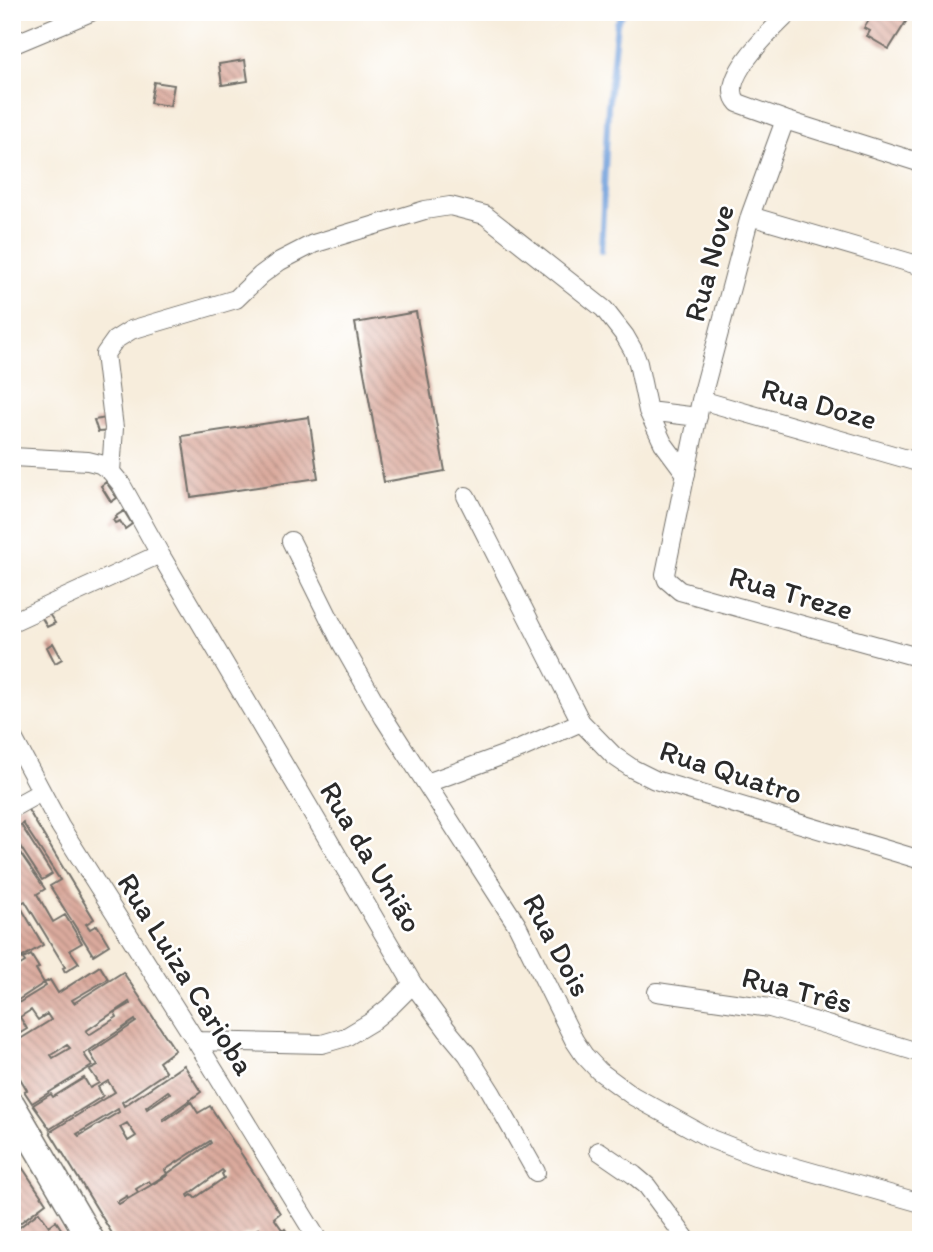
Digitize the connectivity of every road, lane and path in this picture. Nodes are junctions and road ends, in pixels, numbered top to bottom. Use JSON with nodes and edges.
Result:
{"nodes":[{"id":1,"x":91,"y":12,"type":"edge"},
{"id":2,"x":790,"y":12,"type":"edge"},
{"id":3,"x":12,"y":45,"type":"edge"},
{"id":4,"x":785,"y":120,"type":"junction"},
{"id":5,"x":921,"y":163,"type":"edge"},
{"id":6,"x":750,"y":216,"type":"junction"},
{"id":7,"x":921,"y":266,"type":"edge"},
{"id":8,"x":699,"y":408,"type":"junction"},
{"id":9,"x":648,"y":411,"type":"junction"},
{"id":10,"x":12,"y":457,"type":"edge"},
{"id":11,"x":921,"y":463,"type":"edge"},
{"id":12,"x":111,"y":472,"type":"junction"},
{"id":13,"x":685,"y":474,"type":"junction"},
{"id":14,"x":466,"y":496,"type":"dead end"},
{"id":15,"x":291,"y":541,"type":"dead end"},
{"id":16,"x":160,"y":554,"type":"junction"},
{"id":17,"x":667,"y":563,"type":"joint"},
{"id":18,"x":12,"y":622,"type":"edge"},
{"id":19,"x":921,"y":658,"type":"edge"},
{"id":20,"x":581,"y":722,"type":"junction"},
{"id":21,"x":12,"y":736,"type":"edge"},
{"id":22,"x":428,"y":783,"type":"junction"},
{"id":23,"x":41,"y":792,"type":"junction"},
{"id":24,"x":12,"y":808,"type":"edge"},
{"id":25,"x":921,"y":860,"type":"edge"},
{"id":26,"x":414,"y":984,"type":"junction"},
{"id":27,"x":657,"y":992,"type":"dead end"},
{"id":28,"x":196,"y":1041,"type":"junction"},
{"id":29,"x":921,"y":1053,"type":"edge"},
{"id":30,"x":12,"y":1105,"type":"edge"},
{"id":31,"x":599,"y":1151,"type":"dead end"},
{"id":32,"x":536,"y":1172,"type":"dead end"},
{"id":33,"x":921,"y":1203,"type":"edge"},
{"id":34,"x":91,"y":1240,"type":"edge"},
{"id":35,"x":318,"y":1240,"type":"edge"},
{"id":36,"x":687,"y":1240,"type":"edge"}],
"edges":[{"from":1,"to":3,"type":"street"},
{"from":2,"to":4,"type":"street"},
{"from":4,"to":5,"type":"street"},
{"from":4,"to":6,"type":"street","name":"Rua Nove"},
{"from":6,"to":7,"type":"street"},
{"from":6,"to":8,"type":"street","name":"Rua Nove"},
{"from":8,"to":9,"type":"street","name":"Rua Doze"},
{"from":8,"to":11,"type":"street","name":"Rua Doze"},
{"from":8,"to":13,"type":"street","name":"Rua Nove"},
{"from":9,"to":12,"type":"street"},
{"from":9,"to":13,"type":"street"},
{"from":10,"to":12,"type":"street"},
{"from":12,"to":16,"type":"street","name":"Rua da União"},
{"from":13,"to":17,"type":"street","name":"Rua Nove"},
{"from":14,"to":20,"type":"street","name":"Rua Quatro"},
{"from":15,"to":22,"type":"street","name":"Rua Dois"},
{"from":16,"to":18,"type":"street"},
{"from":16,"to":26,"type":"street","name":"Rua da União"},
{"from":17,"to":19,"type":"street","name":"Rua Treze"},
{"from":20,"to":22,"type":"street"},
{"from":20,"to":25,"type":"street","name":"Rua Quatro"},
{"from":21,"to":23,"type":"street","name":"Rua Luiza Carioba"},
{"from":22,"to":33,"type":"street","name":"Rua Dois"},
{"from":23,"to":24,"type":"street"},
{"from":23,"to":28,"type":"street","name":"Rua Luiza Carioba"},
{"from":26,"to":28,"type":"street"},
{"from":26,"to":32,"type":"street","name":"Rua da União"},
{"from":27,"to":29,"type":"street","name":"Rua Três"},
{"from":28,"to":35,"type":"street","name":"Rua Luiza Carioba"},
{"from":30,"to":34,"type":"main road"},
{"from":31,"to":36,"type":"street"}]}
